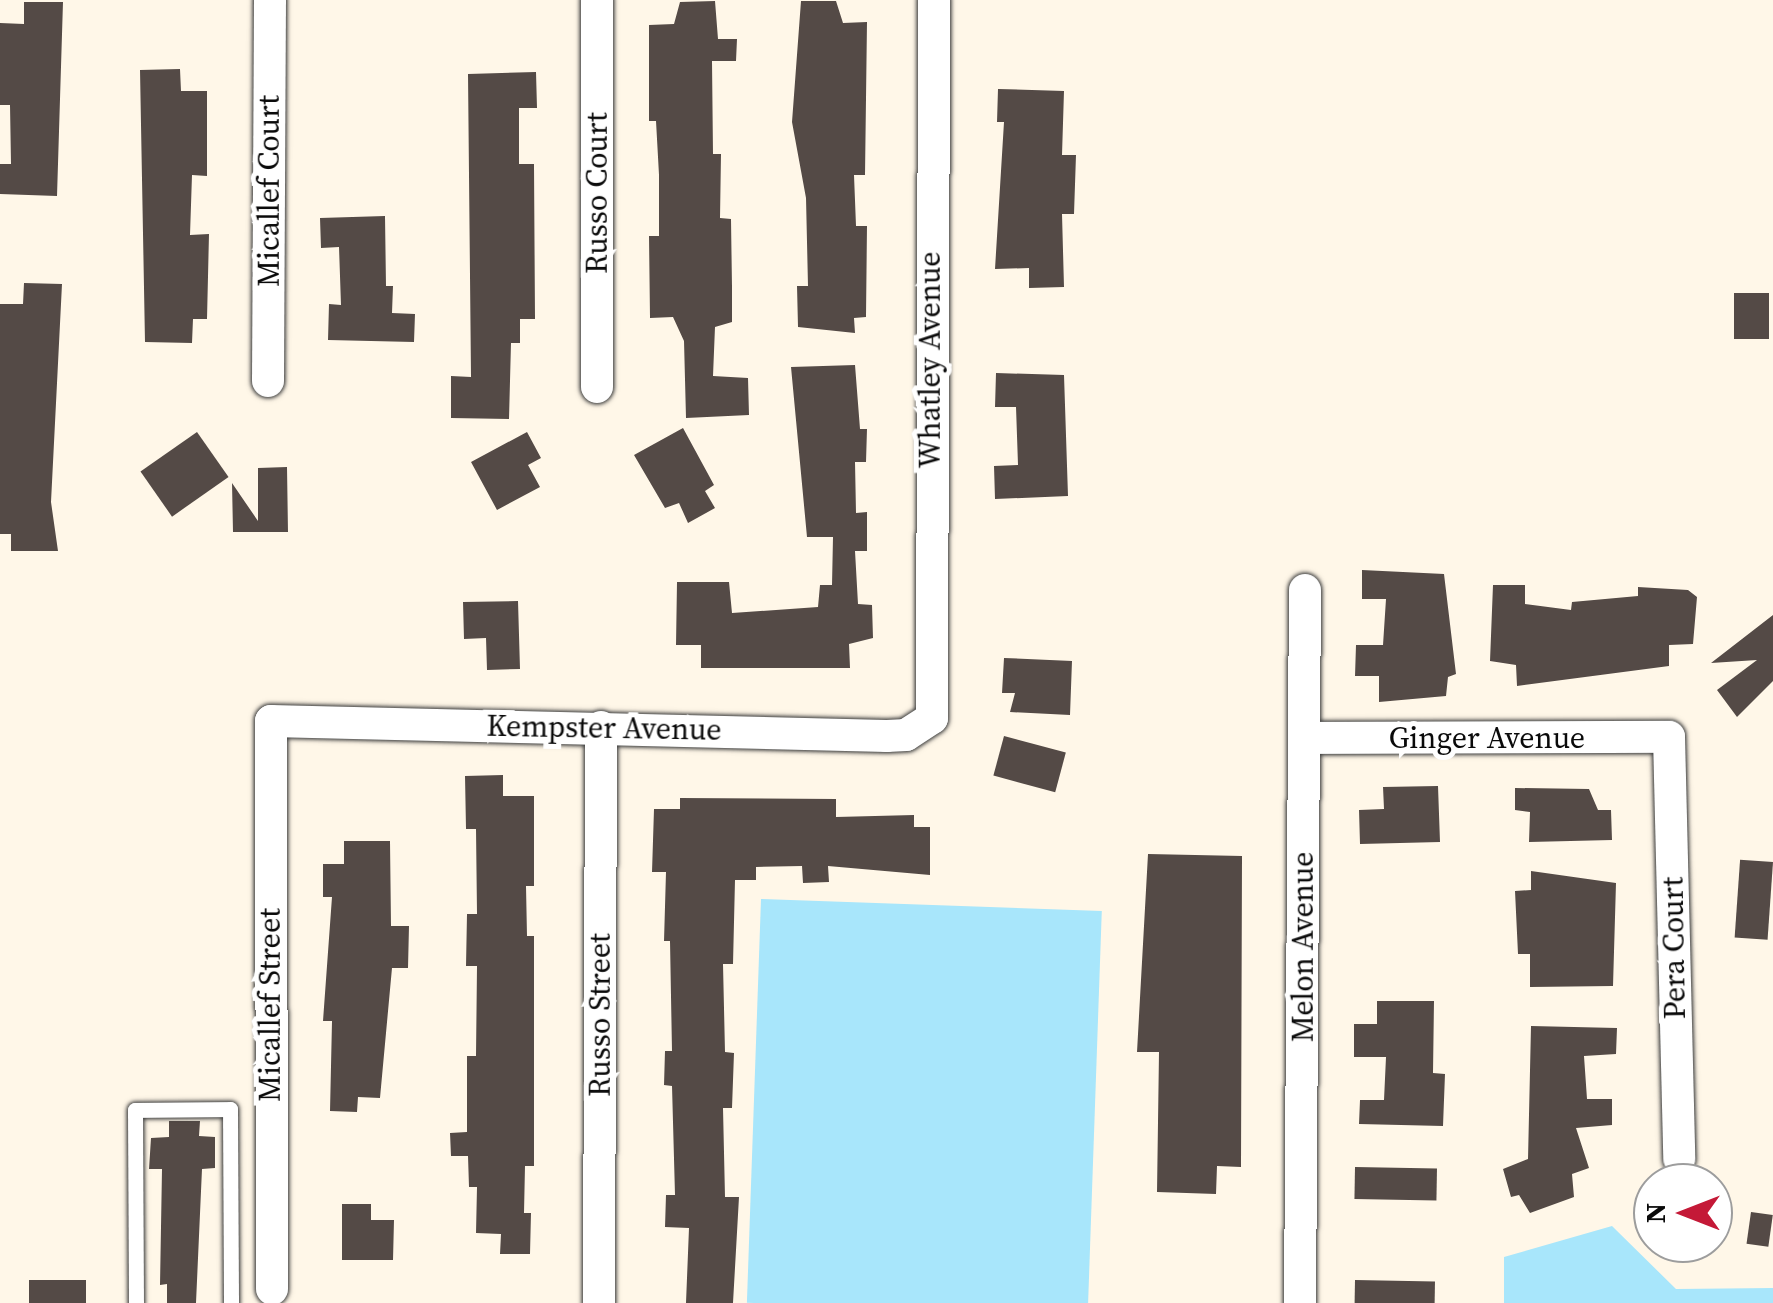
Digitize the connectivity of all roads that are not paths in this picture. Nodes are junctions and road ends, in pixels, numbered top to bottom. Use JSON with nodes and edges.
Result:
{"nodes":[{"id":1,"x":270,"y":0,"type":"edge"},
{"id":2,"x":596,"y":0,"type":"edge"},
{"id":3,"x":934,"y":0,"type":"edge"},
{"id":4,"x":268,"y":382,"type":"dead end"},
{"id":5,"x":597,"y":387,"type":"dead end"},
{"id":6,"x":1305,"y":590,"type":"dead end"},
{"id":7,"x":932,"y":718,"type":"joint"},
{"id":8,"x":271,"y":722,"type":"joint"},
{"id":9,"x":601,"y":727,"type":"junction"},
{"id":10,"x":1669,"y":737,"type":"joint"},
{"id":11,"x":1304,"y":738,"type":"junction"},
{"id":12,"x":1679,"y":1159,"type":"dead end"},
{"id":13,"x":272,"y":1289,"type":"dead end"},
{"id":14,"x":136,"y":1303,"type":"edge"},
{"id":15,"x":232,"y":1303,"type":"edge"},
{"id":16,"x":599,"y":1303,"type":"edge"},
{"id":17,"x":1300,"y":1303,"type":"edge"}],
"edges":[{"from":1,"to":4,"type":"street","name":"Micallef Court"},
{"from":2,"to":5,"type":"street","name":"Russo Court"},
{"from":3,"to":7,"type":"street","name":"Whatley Avenue"},
{"from":6,"to":11,"type":"street","name":"Melon Avenue"},
{"from":7,"to":9,"type":"street","name":"Kempster Avenue"},
{"from":8,"to":9,"type":"street","name":"Kempster Avenue"},
{"from":8,"to":13,"type":"street","name":"Micallef Street"},
{"from":9,"to":16,"type":"street","name":"Russo Street"},
{"from":10,"to":11,"type":"street","name":"Ginger Avenue"},
{"from":10,"to":12,"type":"street","name":"Pera Court"},
{"from":11,"to":17,"type":"street","name":"Melon Avenue"},
{"from":14,"to":15,"type":"lane"}]}
